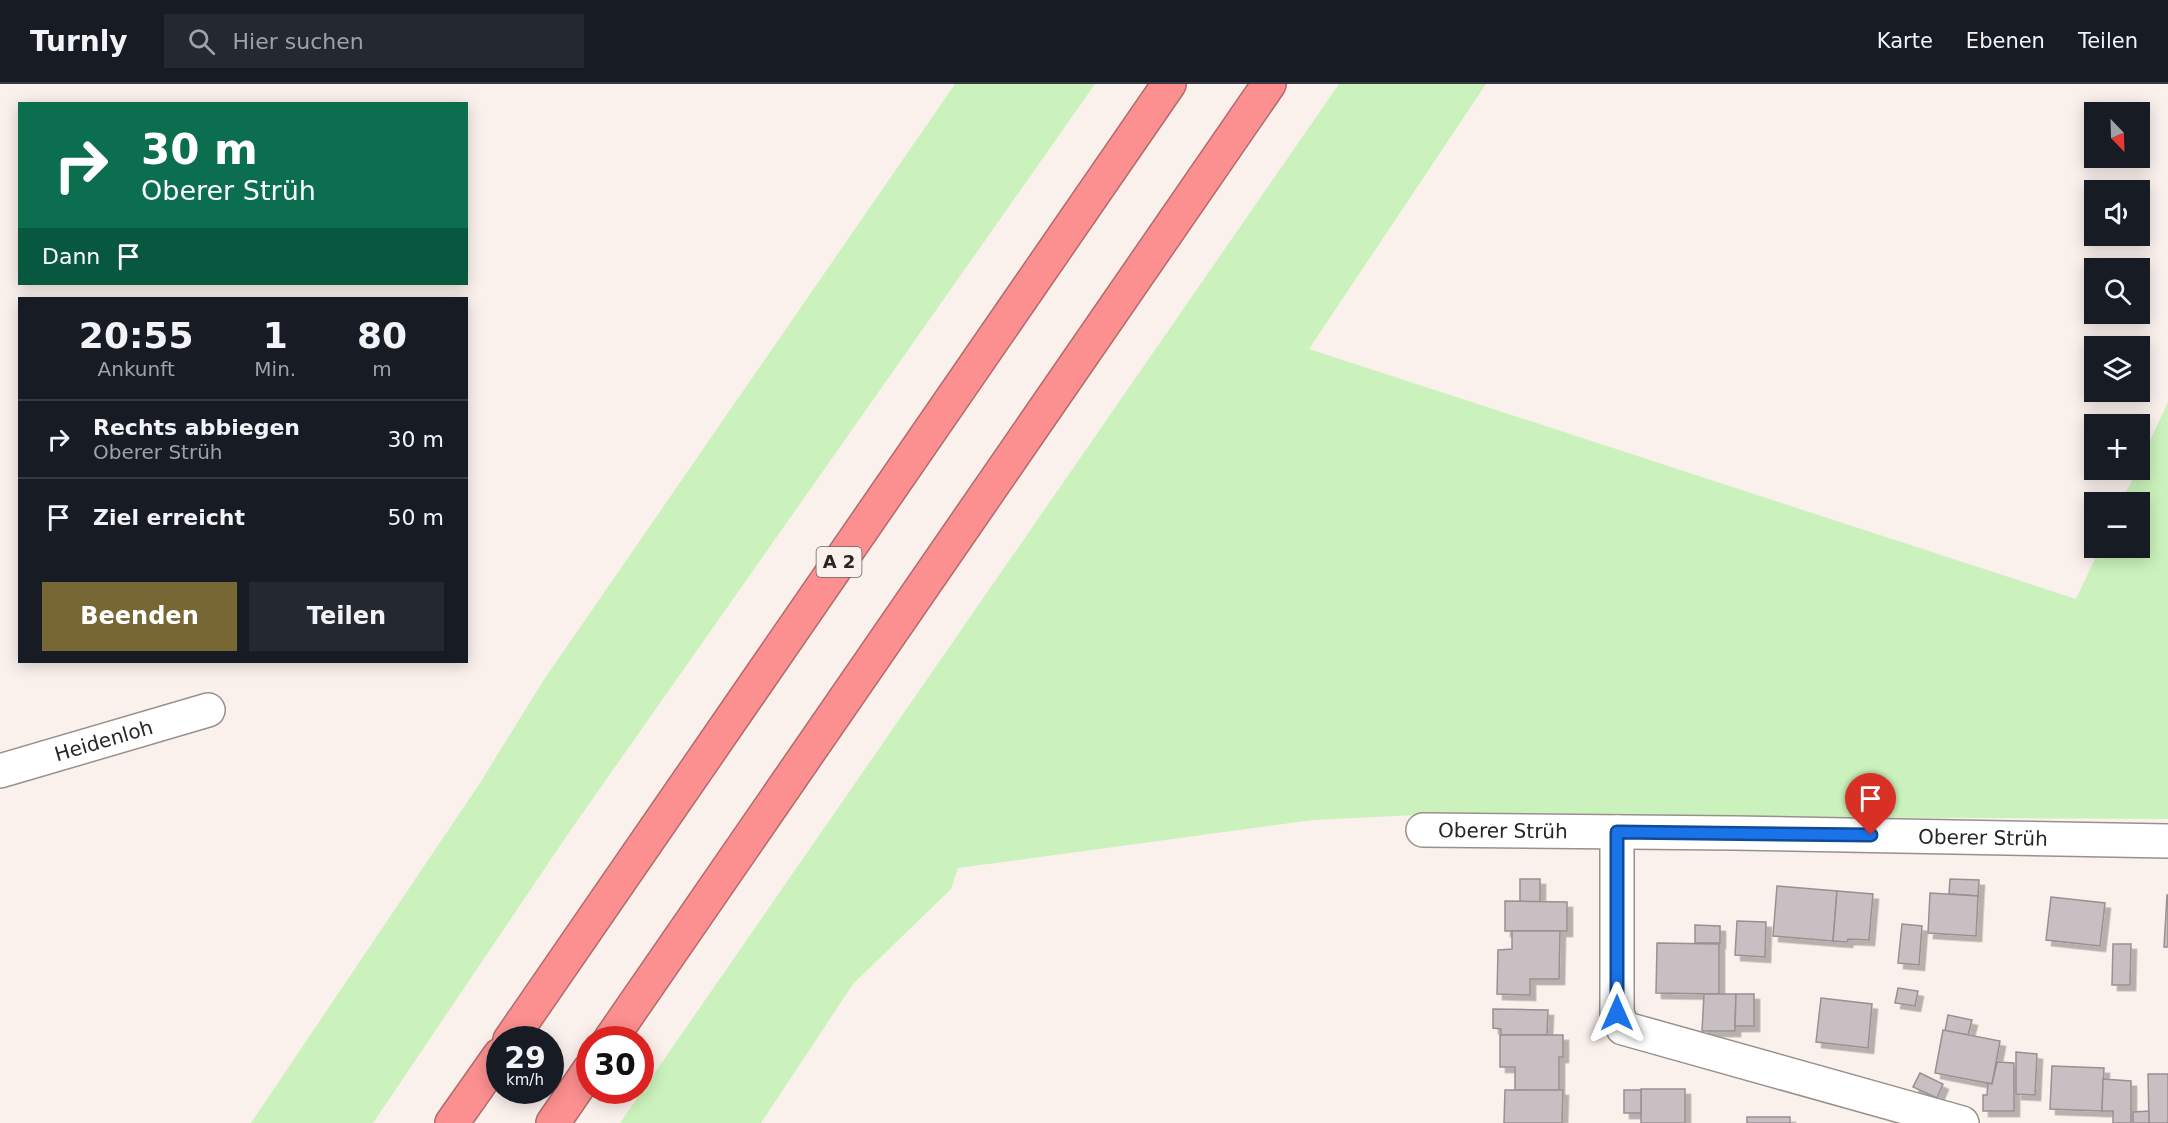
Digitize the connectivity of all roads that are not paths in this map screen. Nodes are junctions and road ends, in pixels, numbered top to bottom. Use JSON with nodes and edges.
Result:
{"nodes":[{"id":1,"x":1169,"y":84,"type":"edge"},
{"id":2,"x":1269,"y":84,"type":"edge"},
{"id":3,"x":208,"y":710,"type":"dead end"},
{"id":4,"x":0,"y":771,"type":"edge"},
{"id":5,"x":1423,"y":830,"type":"dead end"},
{"id":6,"x":1617,"y":832,"type":"junction"},
{"id":7,"x":2168,"y":841,"type":"edge"},
{"id":8,"x":520,"y":1026,"type":"edge"},
{"id":9,"x":620,"y":1026,"type":"edge"},
{"id":10,"x":486,"y":1075,"type":"edge"},
{"id":11,"x":576,"y":1089,"type":"edge"},
{"id":12,"x":452,"y":1123,"type":"edge"},
{"id":13,"x":553,"y":1123,"type":"edge"},
{"id":14,"x":1962,"y":1123,"type":"edge"}],
"edges":[{"from":1,"to":8,"type":"highway","number":"A 2"},
{"from":2,"to":9,"type":"highway"},
{"from":3,"to":4,"type":"street","name":"Heidenloh"},
{"from":5,"to":6,"type":"street","name":"Oberer Strüh"},
{"from":6,"to":7,"type":"street","name":"Oberer Strüh"},
{"from":6,"to":14,"type":"street"},
{"from":10,"to":12,"type":"highway"},
{"from":11,"to":13,"type":"highway"}]}
